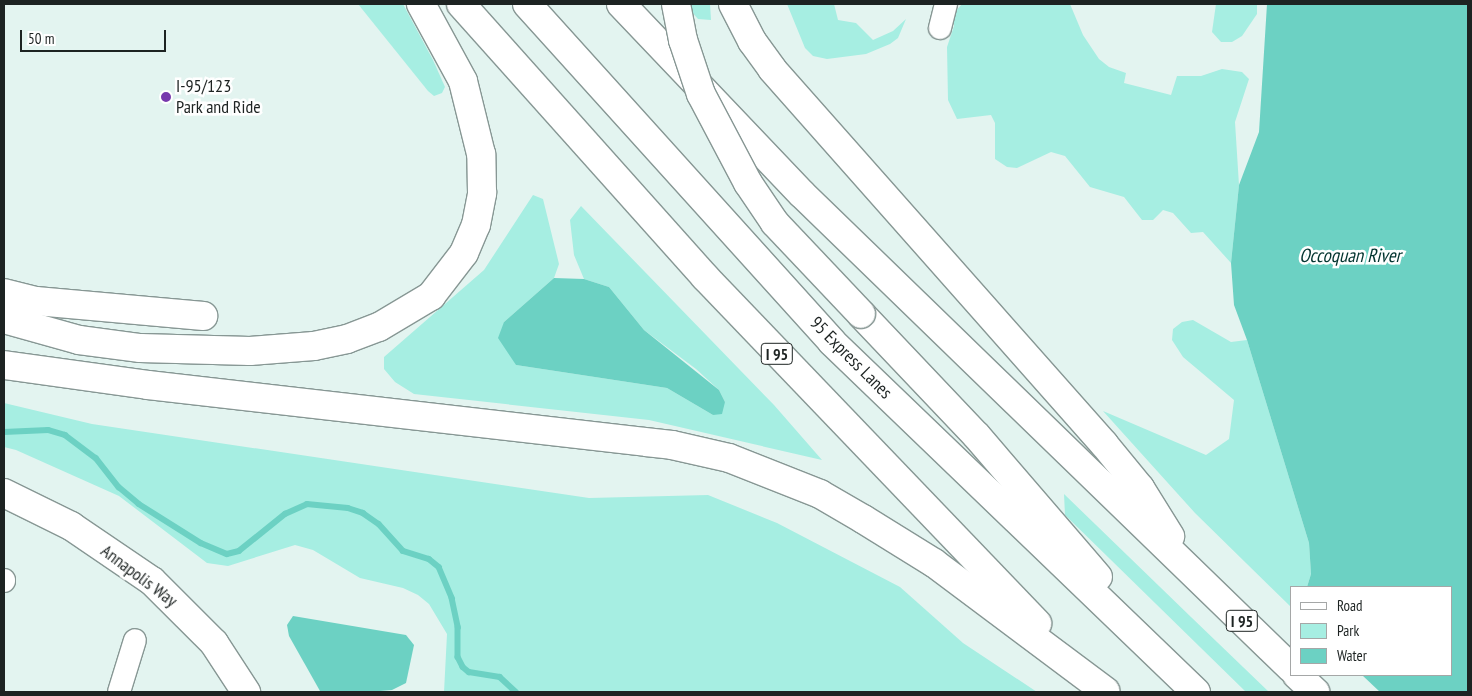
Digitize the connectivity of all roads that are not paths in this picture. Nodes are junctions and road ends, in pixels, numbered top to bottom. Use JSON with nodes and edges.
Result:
{"nodes":[{"id":1,"x":421,"y":4,"type":"edge"},
{"id":2,"x":461,"y":4,"type":"edge"},
{"id":3,"x":527,"y":4,"type":"edge"},
{"id":4,"x":621,"y":4,"type":"edge"},
{"id":5,"x":676,"y":4,"type":"edge"},
{"id":6,"x":734,"y":4,"type":"edge"},
{"id":7,"x":946,"y":4,"type":"edge"},
{"id":8,"x":940,"y":28,"type":"dead end"},
{"id":9,"x":4,"y":293,"type":"edge"},
{"id":10,"x":203,"y":316,"type":"dead end"},
{"id":11,"x":4,"y":319,"type":"edge"},
{"id":12,"x":4,"y":365,"type":"edge"},
{"id":13,"x":4,"y":493,"type":"edge"},
{"id":14,"x":1194,"y":573,"type":"junction"},
{"id":15,"x":135,"y":640,"type":"dead end"},
{"id":16,"x":1290,"y":667,"type":"edge"},
{"id":17,"x":1299,"y":676,"type":"edge"},
{"id":18,"x":1193,"y":689,"type":"edge"},
{"id":19,"x":119,"y":692,"type":"edge"},
{"id":20,"x":246,"y":692,"type":"edge"},
{"id":21,"x":1105,"y":692,"type":"edge"},
{"id":22,"x":1315,"y":692,"type":"edge"}],
"edges":[{"from":1,"to":11,"type":"main road"},
{"from":2,"to":21,"type":"main road","number":"I 95"},
{"from":3,"to":18,"type":"main road","name":"95 Express Lanes"},
{"from":4,"to":14,"type":"main road","number":"I 95"},
{"from":5,"to":18,"type":"main road","bridge":true},
{"from":6,"to":14,"type":"main road"},
{"from":7,"to":8,"type":"street"},
{"from":9,"to":10,"type":"main road"},
{"from":12,"to":21,"type":"main road"},
{"from":13,"to":20,"type":"main road","name":"Annapolis Way"},
{"from":14,"to":16,"type":"main road","number":"I 95"},
{"from":15,"to":19,"type":"street"},
{"from":17,"to":22,"type":"main road"}]}
